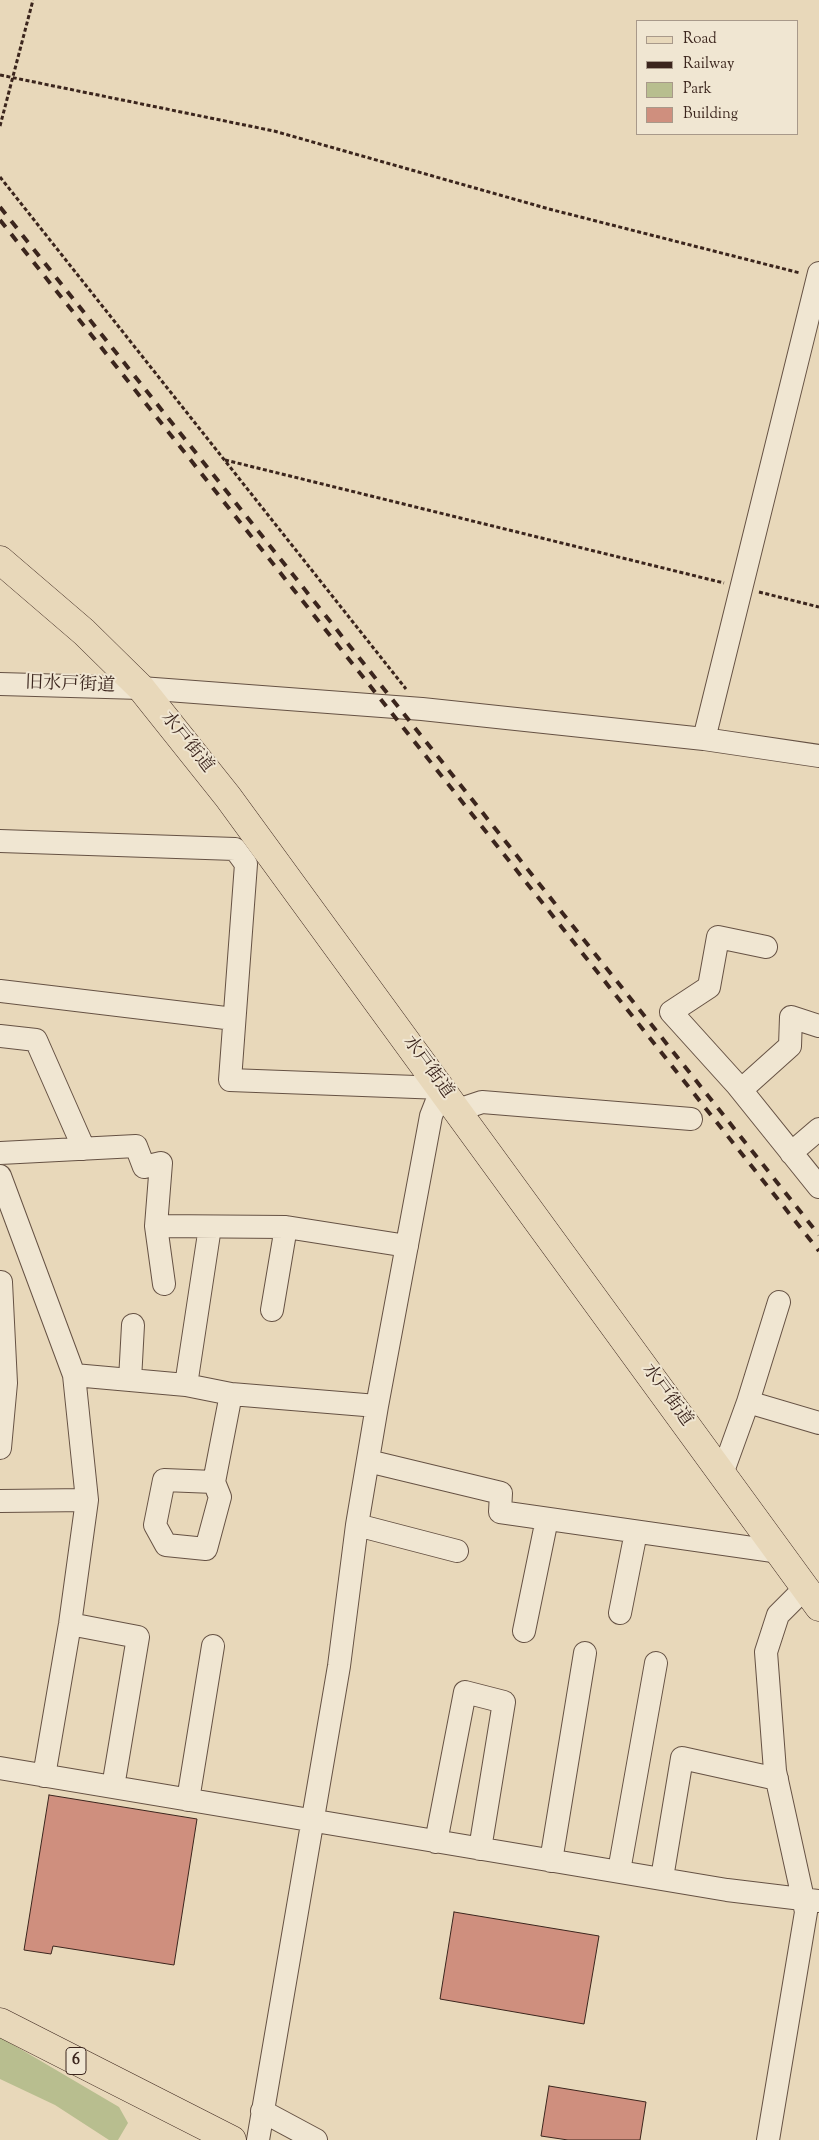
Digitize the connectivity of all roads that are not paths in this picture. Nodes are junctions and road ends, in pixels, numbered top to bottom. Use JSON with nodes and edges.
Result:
{"nodes":[{"id":1,"x":818,"y":276,"type":"edge"},
{"id":2,"x":0,"y":560,"type":"edge"},
{"id":3,"x":0,"y":684,"type":"edge"},
{"id":4,"x":140,"y":688,"type":"junction"},
{"id":5,"x":704,"y":740,"type":"junction"},
{"id":6,"x":819,"y":756,"type":"edge"},
{"id":7,"x":0,"y":841,"type":"edge"},
{"id":8,"x":250,"y":848,"type":"junction"},
{"id":9,"x":766,"y":947,"type":"dead end"},
{"id":10,"x":0,"y":991,"type":"edge"},
{"id":11,"x":234,"y":1019,"type":"junction"},
{"id":12,"x":819,"y":1026,"type":"edge"},
{"id":13,"x":0,"y":1036,"type":"edge"},
{"id":14,"x":741,"y":1090,"type":"junction"},
{"id":15,"x":450,"y":1099,"type":"junction"},
{"id":16,"x":691,"y":1119,"type":"dead end"},
{"id":17,"x":819,"y":1129,"type":"edge"},
{"id":18,"x":84,"y":1148,"type":"junction"},
{"id":19,"x":0,"y":1153,"type":"edge"},
{"id":20,"x":791,"y":1153,"type":"junction"},
{"id":21,"x":0,"y":1176,"type":"edge"},
{"id":22,"x":819,"y":1187,"type":"edge"},
{"id":23,"x":156,"y":1226,"type":"junction"},
{"id":24,"x":210,"y":1226,"type":"junction"},
{"id":25,"x":286,"y":1227,"type":"junction"},
{"id":26,"x":407,"y":1246,"type":"junction"},
{"id":27,"x":35,"y":1266,"type":"junction"},
{"id":28,"x":0,"y":1282,"type":"edge"},
{"id":29,"x":164,"y":1284,"type":"dead end"},
{"id":30,"x":779,"y":1302,"type":"dead end"},
{"id":31,"x":272,"y":1310,"type":"dead end"},
{"id":32,"x":133,"y":1325,"type":"dead end"},
{"id":33,"x":74,"y":1375,"type":"junction"},
{"id":34,"x":130,"y":1380,"type":"junction"},
{"id":35,"x":186,"y":1385,"type":"junction"},
{"id":36,"x":231,"y":1394,"type":"junction"},
{"id":37,"x":748,"y":1402,"type":"junction"},
{"id":38,"x":377,"y":1406,"type":"junction"},
{"id":39,"x":819,"y":1423,"type":"edge"},
{"id":40,"x":0,"y":1448,"type":"edge"},
{"id":41,"x":368,"y":1461,"type":"junction"},
{"id":42,"x":722,"y":1474,"type":"junction"},
{"id":43,"x":214,"y":1482,"type":"dead end"},
{"id":44,"x":86,"y":1500,"type":"junction"},
{"id":45,"x":0,"y":1501,"type":"edge"},
{"id":46,"x":547,"y":1519,"type":"junction"},
{"id":47,"x":357,"y":1525,"type":"junction"},
{"id":48,"x":636,"y":1532,"type":"junction"},
{"id":49,"x":457,"y":1551,"type":"dead end"},
{"id":50,"x":780,"y":1552,"type":"junction"},
{"id":51,"x":812,"y":1598,"type":"edge"},
{"id":52,"x":620,"y":1613,"type":"dead end"},
{"id":53,"x":70,"y":1624,"type":"junction"},
{"id":54,"x":524,"y":1631,"type":"dead end"},
{"id":55,"x":213,"y":1646,"type":"dead end"},
{"id":56,"x":585,"y":1653,"type":"dead end"},
{"id":57,"x":656,"y":1662,"type":"dead end"},
{"id":58,"x":0,"y":1768,"type":"edge"},
{"id":59,"x":44,"y":1776,"type":"junction"},
{"id":60,"x":776,"y":1778,"type":"junction"},
{"id":61,"x":113,"y":1787,"type":"junction"},
{"id":62,"x":188,"y":1800,"type":"junction"},
{"id":63,"x":312,"y":1821,"type":"junction"},
{"id":64,"x":436,"y":1842,"type":"junction"},
{"id":65,"x":480,"y":1849,"type":"junction"},
{"id":66,"x":551,"y":1861,"type":"junction"},
{"id":67,"x":618,"y":1871,"type":"junction"},
{"id":68,"x":662,"y":1878,"type":"junction"},
{"id":69,"x":811,"y":1900,"type":"edge"},
{"id":70,"x":0,"y":2022,"type":"edge"},
{"id":71,"x":262,"y":2111,"type":"junction"},
{"id":72,"x":232,"y":2140,"type":"edge"},
{"id":73,"x":258,"y":2140,"type":"edge"},
{"id":74,"x":316,"y":2140,"type":"edge"},
{"id":75,"x":768,"y":2140,"type":"edge"}],
"edges":[{"from":1,"to":5,"type":"street"},
{"from":2,"to":4,"type":"main road","name":"水戸街道"},
{"from":3,"to":4,"type":"street","name":"旧水戸街道"},
{"from":4,"to":5,"type":"street","name":"旧水戸街道"},
{"from":4,"to":8,"type":"main road","name":"水戸街道"},
{"from":5,"to":6,"type":"street","name":"旧水戸街道"},
{"from":7,"to":8,"type":"street"},
{"from":8,"to":11,"type":"street"},
{"from":8,"to":15,"type":"main road","name":"水戸街道"},
{"from":9,"to":14,"type":"street"},
{"from":10,"to":11,"type":"street"},
{"from":11,"to":15,"type":"street"},
{"from":12,"to":14,"type":"street"},
{"from":13,"to":18,"type":"street"},
{"from":14,"to":20,"type":"street"},
{"from":15,"to":16,"type":"street"},
{"from":15,"to":26,"type":"street"},
{"from":15,"to":42,"type":"main road","name":"水戸街道"},
{"from":17,"to":20,"type":"street"},
{"from":18,"to":19,"type":"street"},
{"from":18,"to":23,"type":"street"},
{"from":20,"to":22,"type":"street"},
{"from":21,"to":27,"type":"street"},
{"from":23,"to":24,"type":"street"},
{"from":23,"to":29,"type":"street"},
{"from":24,"to":25,"type":"street"},
{"from":24,"to":35,"type":"street"},
{"from":25,"to":26,"type":"street"},
{"from":25,"to":31,"type":"street"},
{"from":26,"to":38,"type":"street"},
{"from":27,"to":28,"type":"street"},
{"from":27,"to":33,"type":"street"},
{"from":28,"to":40,"type":"street"},
{"from":30,"to":37,"type":"street"},
{"from":32,"to":34,"type":"street"},
{"from":33,"to":34,"type":"street"},
{"from":33,"to":44,"type":"street"},
{"from":34,"to":35,"type":"street"},
{"from":35,"to":36,"type":"street"},
{"from":36,"to":38,"type":"street"},
{"from":36,"to":43,"type":"street"},
{"from":37,"to":39,"type":"street"},
{"from":37,"to":42,"type":"street"},
{"from":38,"to":41,"type":"street"},
{"from":41,"to":46,"type":"street"},
{"from":41,"to":47,"type":"street"},
{"from":42,"to":50,"type":"main road","name":"水戸街道"},
{"from":44,"to":45,"type":"street"},
{"from":44,"to":53,"type":"street"},
{"from":46,"to":48,"type":"street"},
{"from":46,"to":54,"type":"street"},
{"from":47,"to":49,"type":"street"},
{"from":47,"to":63,"type":"street"},
{"from":48,"to":50,"type":"street"},
{"from":48,"to":52,"type":"street"},
{"from":50,"to":51,"type":"main road","name":"水戸街道"},
{"from":51,"to":60,"type":"street"},
{"from":53,"to":59,"type":"street"},
{"from":53,"to":61,"type":"street"},
{"from":55,"to":62,"type":"street"},
{"from":56,"to":66,"type":"street"},
{"from":57,"to":67,"type":"street"},
{"from":58,"to":59,"type":"street"},
{"from":59,"to":61,"type":"street"},
{"from":60,"to":68,"type":"street"},
{"from":60,"to":69,"type":"street"},
{"from":61,"to":62,"type":"street"},
{"from":62,"to":63,"type":"street"},
{"from":63,"to":64,"type":"street"},
{"from":63,"to":71,"type":"street"},
{"from":64,"to":65,"type":"street"},
{"from":64,"to":65,"type":"street"},
{"from":65,"to":66,"type":"street"},
{"from":66,"to":67,"type":"street"},
{"from":67,"to":68,"type":"street"},
{"from":68,"to":69,"type":"street"},
{"from":69,"to":75,"type":"street"},
{"from":70,"to":72,"type":"main road","number":"6"},
{"from":71,"to":73,"type":"street"},
{"from":71,"to":74,"type":"street"}]}
